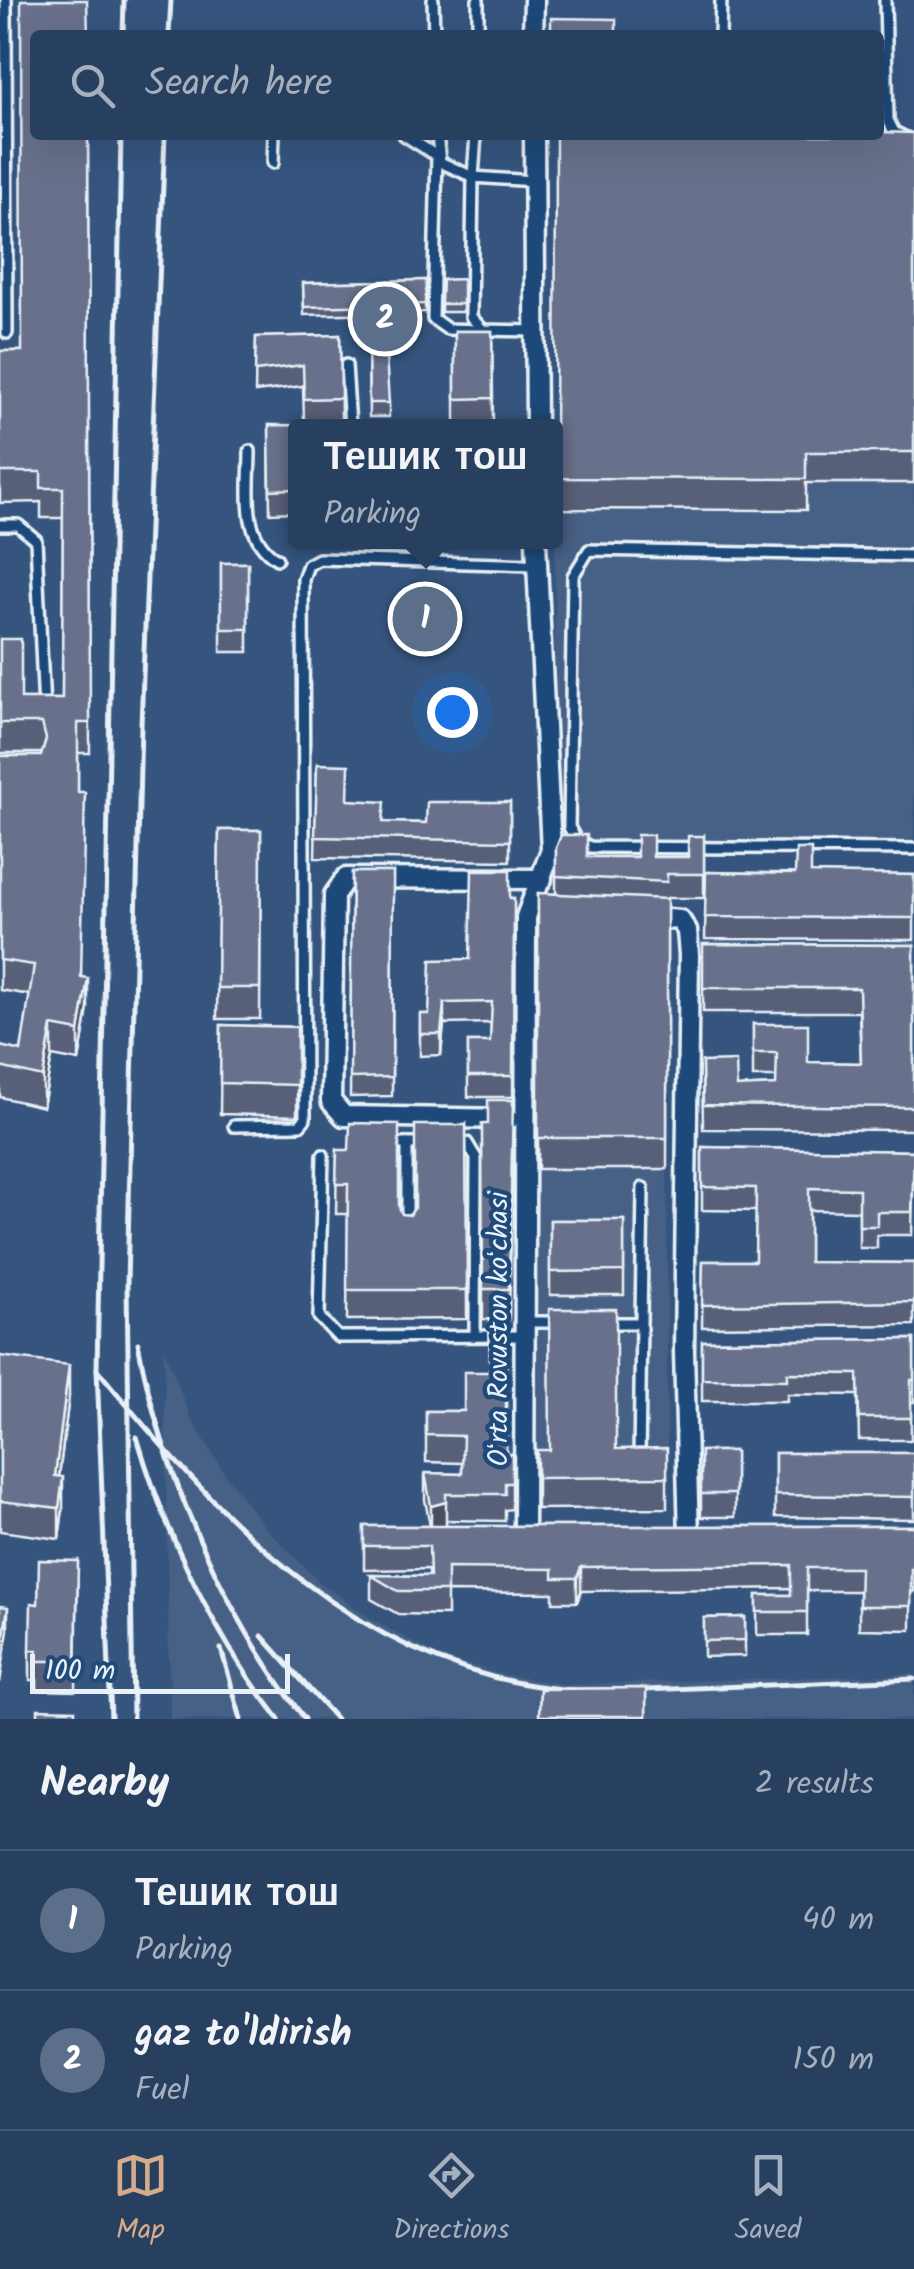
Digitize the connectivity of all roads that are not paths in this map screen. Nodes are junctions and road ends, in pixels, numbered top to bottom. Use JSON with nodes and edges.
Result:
{"nodes":[{"id":1,"x":6,"y":0,"type":"edge"},
{"id":2,"x":433,"y":0,"type":"edge"},
{"id":3,"x":478,"y":0,"type":"edge"},
{"id":4,"x":534,"y":0,"type":"edge"},
{"id":5,"x":721,"y":0,"type":"edge"},
{"id":6,"x":885,"y":0,"type":"edge"},
{"id":7,"x":434,"y":30,"type":"edge"},
{"id":8,"x":478,"y":30,"type":"edge"},
{"id":9,"x":533,"y":30,"type":"edge"},
{"id":10,"x":720,"y":30,"type":"edge"},
{"id":11,"x":884,"y":60,"type":"edge"},
{"id":12,"x":884,"y":121,"type":"edge"},
{"id":13,"x":274,"y":140,"type":"edge"},
{"id":14,"x":412,"y":140,"type":"edge"},
{"id":15,"x":436,"y":140,"type":"edge"},
{"id":16,"x":476,"y":140,"type":"edge"},
{"id":17,"x":534,"y":140,"type":"edge"},
{"id":18,"x":914,"y":142,"type":"edge"},
{"id":19,"x":437,"y":156,"type":"junction"},
{"id":20,"x":274,"y":162,"type":"dead end"},
{"id":21,"x":473,"y":177,"type":"junction"},
{"id":22,"x":535,"y":181,"type":"junction"},
{"id":23,"x":483,"y":330,"type":"junction"},
{"id":24,"x":536,"y":331,"type":"junction"},
{"id":25,"x":7,"y":333,"type":"dead end"},
{"id":26,"x":346,"y":365,"type":"dead end"},
{"id":27,"x":350,"y":419,"type":"edge"},
{"id":28,"x":536,"y":419,"type":"edge"},
{"id":29,"x":250,"y":452,"type":"dead end"},
{"id":30,"x":0,"y":525,"type":"edge"},
{"id":31,"x":536,"y":549,"type":"edge"},
{"id":32,"x":914,"y":556,"type":"edge"},
{"id":33,"x":277,"y":559,"type":"dead end"},
{"id":34,"x":536,"y":565,"type":"junction"},
{"id":35,"x":44,"y":710,"type":"edge"},
{"id":36,"x":914,"y":849,"type":"edge"},
{"id":37,"x":542,"y":879,"type":"junction"},
{"id":38,"x":618,"y":916,"type":"edge"},
{"id":39,"x":288,"y":1038,"type":"edge"},
{"id":40,"x":306,"y":1038,"type":"junction"},
{"id":41,"x":525,"y":1120,"type":"junction"},
{"id":42,"x":234,"y":1126,"type":"dead end"},
{"id":43,"x":375,"y":1144,"type":"edge"},
{"id":44,"x":407,"y":1144,"type":"junction"},
{"id":45,"x":323,"y":1155,"type":"dead end"},
{"id":46,"x":643,"y":1188,"type":"dead end"},
{"id":47,"x":407,"y":1237,"type":"edge"},
{"id":48,"x":581,"y":1322,"type":"edge"},
{"id":49,"x":600,"y":1323,"type":"edge"},
{"id":50,"x":638,"y":1323,"type":"junction"},
{"id":51,"x":524,"y":1329,"type":"junction"},
{"id":52,"x":474,"y":1336,"type":"junction"},
{"id":53,"x":640,"y":1466,"type":"edge"},
{"id":54,"x":691,"y":1538,"type":"edge"},
{"id":55,"x":524,"y":1539,"type":"edge"}],
"edges":[{"from":1,"to":25,"type":"lane"},
{"from":2,"to":7,"type":"lane"},
{"from":3,"to":8,"type":"lane"},
{"from":4,"to":9,"type":"street"},
{"from":5,"to":10,"type":"lane"},
{"from":6,"to":11,"type":"lane"},
{"from":12,"to":18,"type":"lane"},
{"from":13,"to":20,"type":"lane"},
{"from":14,"to":19,"type":"lane"},
{"from":15,"to":19,"type":"lane"},
{"from":16,"to":21,"type":"lane"},
{"from":17,"to":22,"type":"street"},
{"from":19,"to":21,"type":"lane"},
{"from":19,"to":23,"type":"lane"},
{"from":21,"to":22,"type":"lane"},
{"from":21,"to":23,"type":"lane"},
{"from":22,"to":24,"type":"street"},
{"from":23,"to":24,"type":"lane"},
{"from":24,"to":28,"type":"street"},
{"from":26,"to":27,"type":"lane"},
{"from":29,"to":33,"type":"lane"},
{"from":30,"to":35,"type":"lane"},
{"from":31,"to":34,"type":"street","name":"Oʻrta Rovuston koʻchasi"},
{"from":32,"to":36,"type":"lane"},
{"from":34,"to":37,"type":"street","name":"Oʻrta Rovuston koʻchasi"},
{"from":34,"to":40,"type":"lane"},
{"from":37,"to":41,"type":"street","name":"Oʻrta Rovuston koʻchasi"},
{"from":37,"to":41,"type":"street"},
{"from":38,"to":54,"type":"street"},
{"from":39,"to":40,"type":"lane"},
{"from":40,"to":42,"type":"lane"},
{"from":41,"to":51,"type":"street","name":"Oʻrta Rovuston koʻchasi"},
{"from":43,"to":44,"type":"lane"},
{"from":44,"to":47,"type":"lane"},
{"from":44,"to":52,"type":"lane"},
{"from":45,"to":52,"type":"lane"},
{"from":46,"to":50,"type":"lane"},
{"from":48,"to":51,"type":"lane"},
{"from":49,"to":50,"type":"lane"},
{"from":50,"to":53,"type":"lane"},
{"from":51,"to":52,"type":"lane"},
{"from":51,"to":55,"type":"street","name":"Oʻrta Rovuston koʻchasi"}]}
